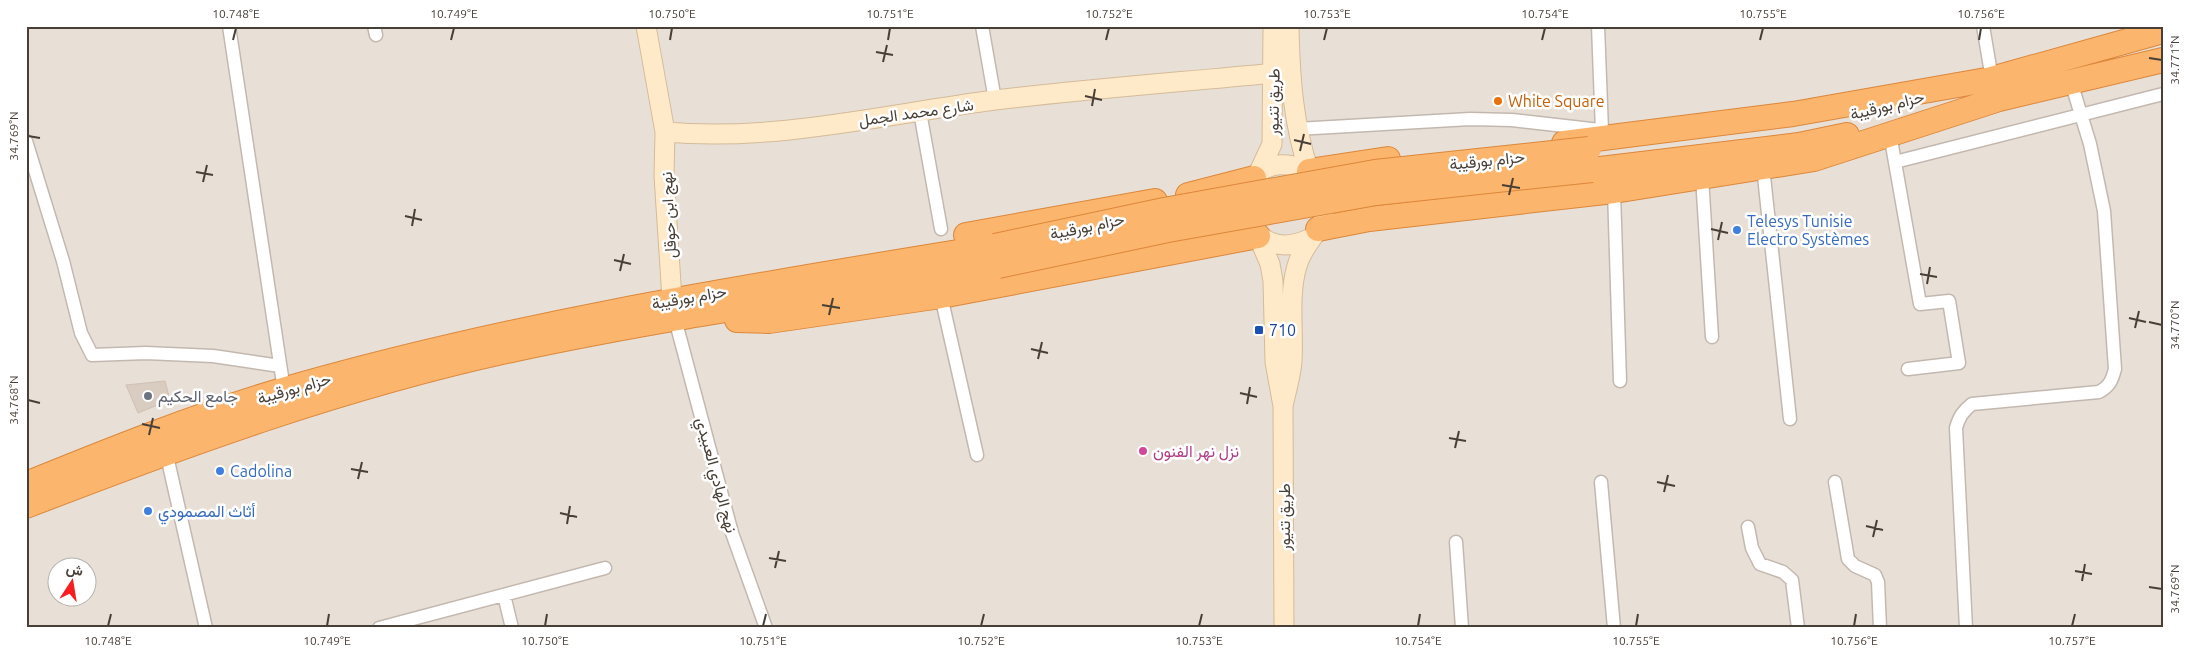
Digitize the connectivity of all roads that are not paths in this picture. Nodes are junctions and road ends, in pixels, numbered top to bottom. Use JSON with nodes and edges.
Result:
{"nodes":[{"id":1,"x":229,"y":26,"type":"edge"},
{"id":2,"x":646,"y":26,"type":"edge"},
{"id":3,"x":982,"y":26,"type":"edge"},
{"id":4,"x":1273,"y":26,"type":"edge"},
{"id":5,"x":1289,"y":26,"type":"edge"},
{"id":6,"x":1598,"y":26,"type":"edge"},
{"id":7,"x":1983,"y":26,"type":"edge"},
{"id":8,"x":2149,"y":31,"type":"edge"},
{"id":9,"x":2163,"y":60,"type":"edge"},
{"id":10,"x":1274,"y":73,"type":"junction"},
{"id":11,"x":2071,"y":82,"type":"junction"},
{"id":12,"x":1994,"y":90,"type":"junction"},
{"id":13,"x":2163,"y":94,"type":"edge"},
{"id":14,"x":995,"y":100,"type":"junction"},
{"id":15,"x":920,"y":112,"type":"junction"},
{"id":16,"x":2081,"y":115,"type":"junction"},
{"id":17,"x":1297,"y":129,"type":"junction"},
{"id":18,"x":665,"y":132,"type":"junction"},
{"id":19,"x":1890,"y":134,"type":"junction"},
{"id":20,"x":26,"y":142,"type":"edge"},
{"id":21,"x":1596,"y":147,"type":"junction"},
{"id":22,"x":1895,"y":162,"type":"junction"},
{"id":23,"x":1762,"y":167,"type":"junction"},
{"id":24,"x":1309,"y":171,"type":"junction"},
{"id":25,"x":1256,"y":176,"type":"junction"},
{"id":26,"x":1702,"y":177,"type":"junction"},
{"id":27,"x":1614,"y":191,"type":"junction"},
{"id":28,"x":941,"y":229,"type":"dead end"},
{"id":29,"x":1314,"y":234,"type":"junction"},
{"id":30,"x":1258,"y":236,"type":"junction"},
{"id":31,"x":941,"y":296,"type":"junction"},
{"id":32,"x":674,"y":309,"type":"junction"},
{"id":33,"x":1712,"y":337,"type":"dead end"},
{"id":34,"x":280,"y":366,"type":"junction"},
{"id":35,"x":1908,"y":368,"type":"dead end"},
{"id":36,"x":1620,"y":381,"type":"dead end"},
{"id":37,"x":284,"y":390,"type":"junction"},
{"id":38,"x":1283,"y":406,"type":"junction"},
{"id":39,"x":1790,"y":419,"type":"dead end"},
{"id":40,"x":166,"y":452,"type":"junction"},
{"id":41,"x":977,"y":455,"type":"dead end"},
{"id":42,"x":1600,"y":482,"type":"dead end"},
{"id":43,"x":1835,"y":482,"type":"dead end"},
{"id":44,"x":26,"y":484,"type":"edge"},
{"id":45,"x":26,"y":506,"type":"edge"},
{"id":46,"x":1748,"y":527,"type":"dead end"},
{"id":47,"x":1456,"y":542,"type":"dead end"},
{"id":48,"x":605,"y":568,"type":"dead end"},
{"id":49,"x":504,"y":595,"type":"junction"},
{"id":50,"x":206,"y":628,"type":"edge"},
{"id":51,"x":379,"y":628,"type":"edge"},
{"id":52,"x":512,"y":628,"type":"edge"},
{"id":53,"x":766,"y":628,"type":"edge"},
{"id":54,"x":1284,"y":628,"type":"edge"},
{"id":55,"x":1462,"y":628,"type":"edge"},
{"id":56,"x":1614,"y":628,"type":"edge"},
{"id":57,"x":1798,"y":628,"type":"edge"},
{"id":58,"x":1880,"y":628,"type":"edge"},
{"id":59,"x":1966,"y":628,"type":"edge"}],
"edges":[{"from":1,"to":34,"type":"street"},
{"from":2,"to":18,"type":"main road"},
{"from":3,"to":14,"type":"street"},
{"from":4,"to":10,"type":"main road","name":"طريق تنيور"},
{"from":5,"to":17,"type":"main road","name":"طريق تنيور"},
{"from":6,"to":21,"type":"street"},
{"from":7,"to":12,"type":"street"},
{"from":8,"to":12,"type":"highway","name":"حزام بورقيبة"},
{"from":9,"to":11,"type":"highway","name":"حزام بورقيبة"},
{"from":10,"to":14,"type":"main road","name":"شارع محمد الجمل"},
{"from":10,"to":25,"type":"main road","name":"طريق تنيور"},
{"from":11,"to":12,"type":"highway","name":"حزام بورقيبة"},
{"from":11,"to":16,"type":"street"},
{"from":12,"to":19,"type":"highway"},
{"from":12,"to":21,"type":"highway"},
{"from":12,"to":21,"type":"highway","name":"حزام بورقيبة"},
{"from":13,"to":16,"type":"street"},
{"from":14,"to":15,"type":"main road","name":"شارع محمد الجمل"},
{"from":15,"to":18,"type":"main road","name":"شارع محمد الجمل"},
{"from":15,"to":28,"type":"street"},
{"from":16,"to":22,"type":"street"},
{"from":16,"to":59,"type":"street"},
{"from":17,"to":21,"type":"street"},
{"from":17,"to":24,"type":"main road","name":"طريق تنيور"},
{"from":18,"to":32,"type":"main road","name":"نهج ابن حوقل"},
{"from":19,"to":22,"type":"street"},
{"from":19,"to":23,"type":"highway"},
{"from":20,"to":34,"type":"street"},
{"from":21,"to":24,"type":"highway"},
{"from":21,"to":32,"type":"highway","name":"حزام بورقيبة","bridge":true},
{"from":22,"to":35,"type":"street"},
{"from":23,"to":26,"type":"highway"},
{"from":23,"to":39,"type":"street"},
{"from":24,"to":25,"type":"main road"},
{"from":24,"to":29,"type":"main road"},
{"from":25,"to":30,"type":"main road"},
{"from":25,"to":32,"type":"highway"},
{"from":26,"to":27,"type":"highway"},
{"from":26,"to":33,"type":"street"},
{"from":27,"to":29,"type":"highway"},
{"from":27,"to":36,"type":"street"},
{"from":29,"to":30,"type":"main road"},
{"from":29,"to":38,"type":"main road","name":"طريق تنيور"},
{"from":30,"to":31,"type":"highway"},
{"from":30,"to":38,"type":"main road","name":"طريق تنيور"},
{"from":31,"to":32,"type":"highway"},
{"from":31,"to":41,"type":"street"},
{"from":32,"to":37,"type":"highway","name":"حزام بورقيبة"},
{"from":32,"to":40,"type":"highway","name":"حزام بورقيبة"},
{"from":32,"to":53,"type":"street","name":"نهج الهادي العبيدي"},
{"from":34,"to":37,"type":"street"},
{"from":37,"to":44,"type":"highway","name":"حزام بورقيبة"},
{"from":38,"to":54,"type":"main road","name":"طريق تنيور"},
{"from":40,"to":45,"type":"highway","name":"حزام بورقيبة"},
{"from":40,"to":50,"type":"street"},
{"from":42,"to":56,"type":"street"},
{"from":43,"to":58,"type":"street"},
{"from":46,"to":57,"type":"street"},
{"from":47,"to":55,"type":"street"},
{"from":48,"to":49,"type":"street"},
{"from":49,"to":51,"type":"street"},
{"from":49,"to":52,"type":"street"}]}
